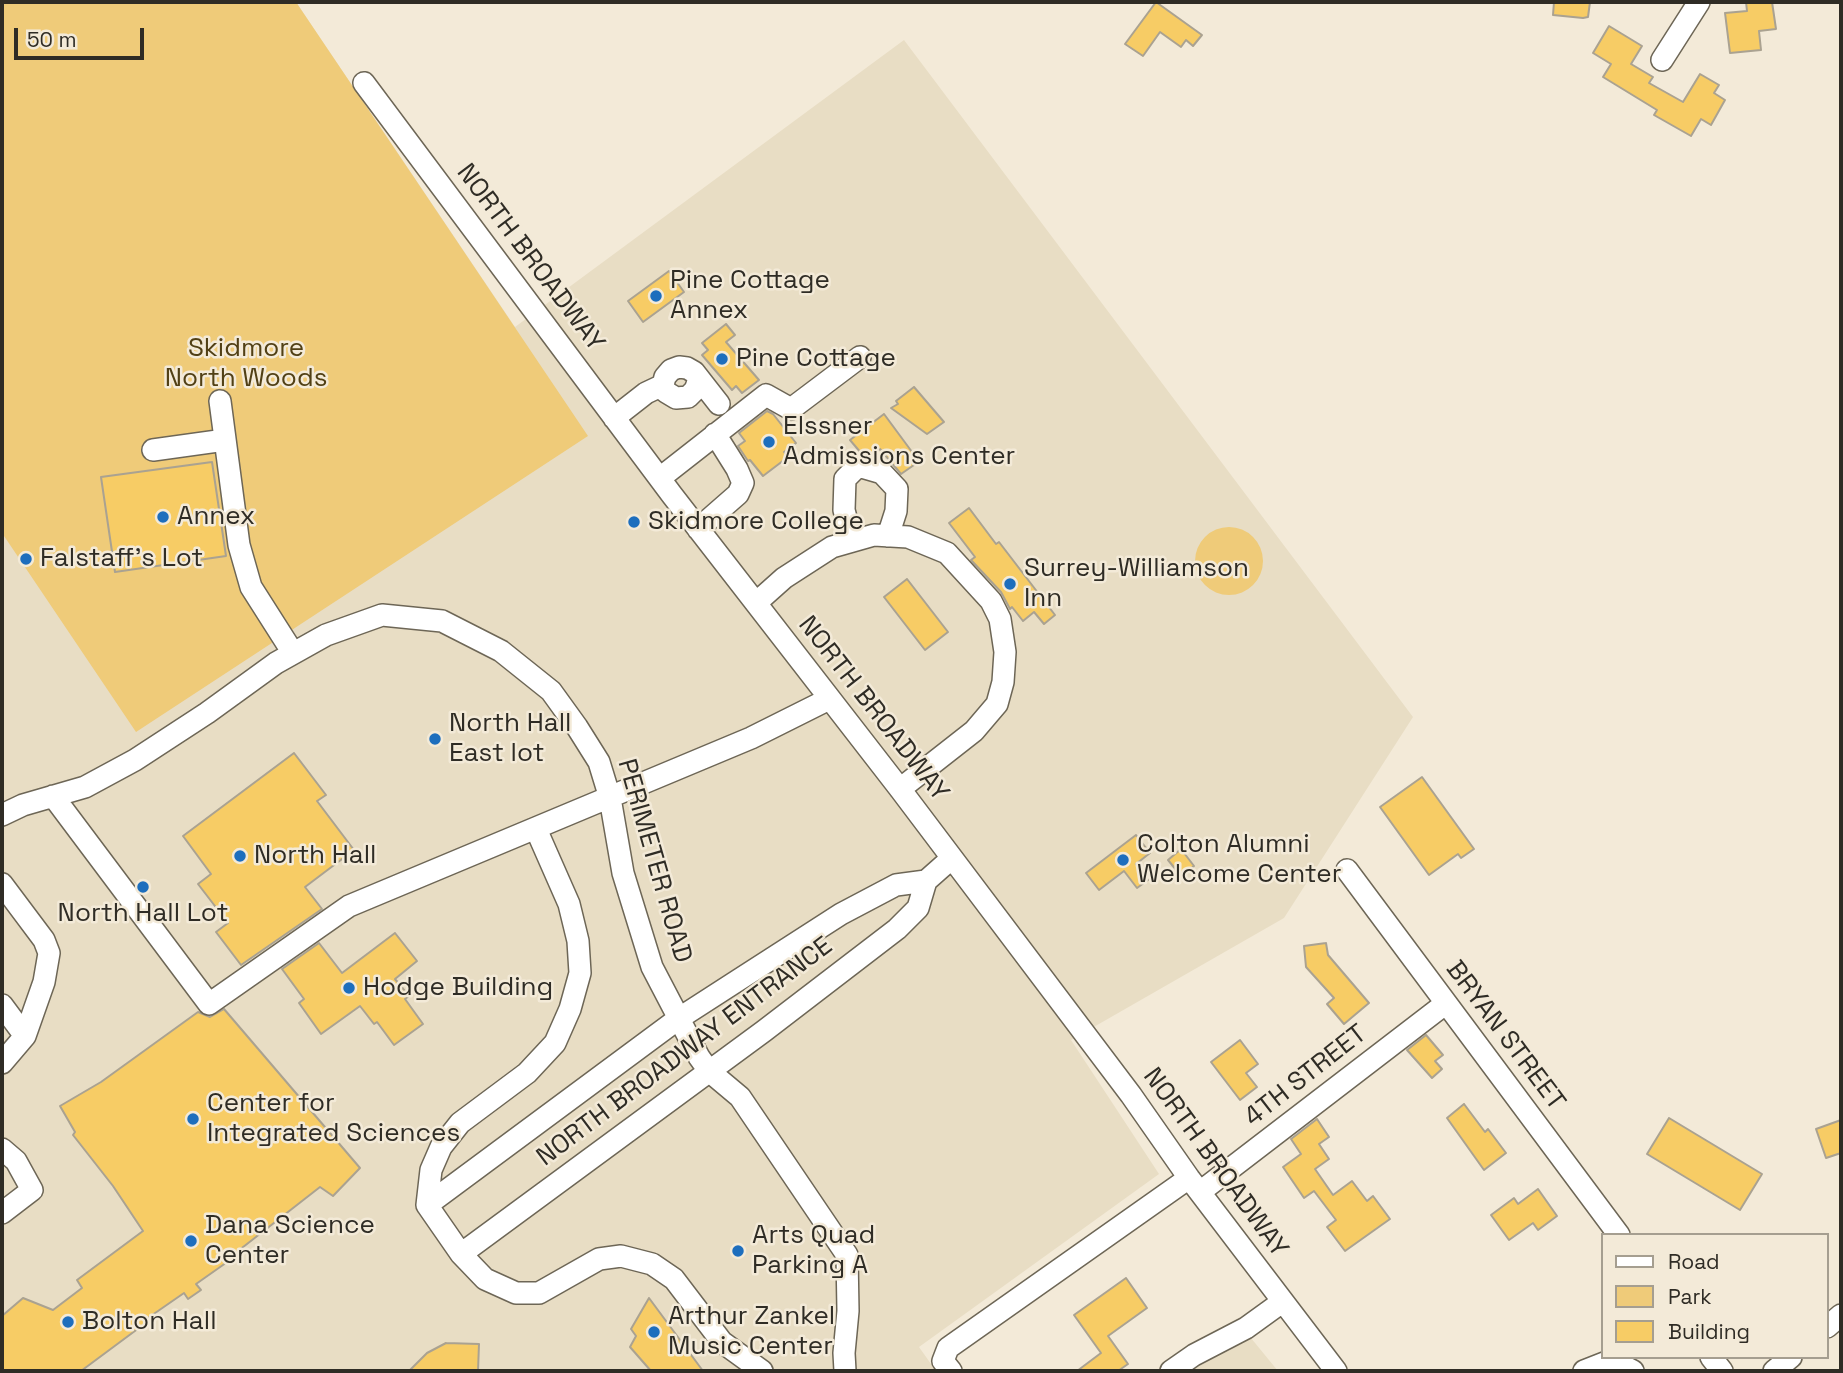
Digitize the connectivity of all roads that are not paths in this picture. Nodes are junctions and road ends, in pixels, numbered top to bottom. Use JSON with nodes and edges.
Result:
{"nodes":[{"id":1,"x":1699,"y":2,"type":"edge"},
{"id":2,"x":1662,"y":60,"type":"dead end"},
{"id":3,"x":364,"y":83,"type":"dead end"},
{"id":4,"x":860,"y":357,"type":"dead end"},
{"id":5,"x":219,"y":401,"type":"dead end"},
{"id":6,"x":719,"y":404,"type":"dead end"},
{"id":7,"x":614,"y":418,"type":"junction"},
{"id":8,"x":715,"y":434,"type":"junction"},
{"id":9,"x":225,"y":440,"type":"junction"},
{"id":10,"x":153,"y":450,"type":"dead end"},
{"id":11,"x":660,"y":478,"type":"junction"},
{"id":12,"x":698,"y":528,"type":"junction"},
{"id":13,"x":888,"y":536,"type":"junction"},
{"id":14,"x":852,"y":541,"type":"junction"},
{"id":15,"x":756,"y":603,"type":"junction"},
{"id":16,"x":293,"y":653,"type":"junction"},
{"id":17,"x":830,"y":699,"type":"junction"},
{"id":18,"x":900,"y":789,"type":"junction"},
{"id":19,"x":53,"y":796,"type":"junction"},
{"id":20,"x":610,"y":798,"type":"junction"},
{"id":21,"x":2,"y":815,"type":"edge"},
{"id":22,"x":536,"y":829,"type":"junction"},
{"id":23,"x":952,"y":858,"type":"junction"},
{"id":24,"x":1347,"y":870,"type":"dead end"},
{"id":25,"x":926,"y":881,"type":"junction"},
{"id":26,"x":2,"y":884,"type":"edge"},
{"id":27,"x":1445,"y":1004,"type":"junction"},
{"id":28,"x":2,"y":1005,"type":"edge"},
{"id":29,"x":678,"y":1019,"type":"junction"},
{"id":30,"x":25,"y":1035,"type":"junction"},
{"id":31,"x":2,"y":1063,"type":"edge"},
{"id":32,"x":709,"y":1071,"type":"junction"},
{"id":33,"x":2,"y":1149,"type":"edge"},
{"id":34,"x":1195,"y":1185,"type":"junction"},
{"id":35,"x":427,"y":1205,"type":"junction"},
{"id":36,"x":2,"y":1213,"type":"edge"},
{"id":37,"x":1617,"y":1233,"type":"edge"},
{"id":38,"x":461,"y":1254,"type":"junction"},
{"id":39,"x":1282,"y":1302,"type":"junction"},
{"id":40,"x":1789,"y":1359,"type":"edge"},
{"id":41,"x":762,"y":1371,"type":"edge"},
{"id":42,"x":845,"y":1371,"type":"edge"},
{"id":43,"x":951,"y":1371,"type":"edge"},
{"id":44,"x":1171,"y":1371,"type":"edge"},
{"id":45,"x":1336,"y":1371,"type":"edge"},
{"id":46,"x":1584,"y":1371,"type":"edge"},
{"id":47,"x":1633,"y":1371,"type":"edge"},
{"id":48,"x":1774,"y":1371,"type":"edge"}],
"edges":[{"from":1,"to":2,"type":"street"},
{"from":3,"to":7,"type":"street","name":"NORTH BROADWAY"},
{"from":4,"to":8,"type":"street"},
{"from":5,"to":9,"type":"street"},
{"from":6,"to":7,"type":"street"},
{"from":7,"to":11,"type":"street","name":"NORTH BROADWAY"},
{"from":8,"to":11,"type":"street"},
{"from":8,"to":12,"type":"street"},
{"from":9,"to":10,"type":"street"},
{"from":9,"to":16,"type":"street"},
{"from":11,"to":12,"type":"street","name":"NORTH BROADWAY"},
{"from":12,"to":15,"type":"street","name":"NORTH BROADWAY"},
{"from":13,"to":14,"type":"street"},
{"from":13,"to":14,"type":"street"},
{"from":13,"to":18,"type":"street"},
{"from":14,"to":15,"type":"street"},
{"from":15,"to":17,"type":"street","name":"NORTH BROADWAY"},
{"from":16,"to":19,"type":"street","name":"PERIMETER ROAD"},
{"from":16,"to":20,"type":"street","name":"PERIMETER ROAD"},
{"from":17,"to":18,"type":"street","name":"NORTH BROADWAY"},
{"from":17,"to":20,"type":"street"},
{"from":18,"to":23,"type":"street","name":"NORTH BROADWAY"},
{"from":19,"to":21,"type":"street","name":"PERIMETER ROAD"},
{"from":19,"to":22,"type":"street"},
{"from":20,"to":22,"type":"street"},
{"from":20,"to":29,"type":"street","name":"PERIMETER ROAD"},
{"from":22,"to":35,"type":"street"},
{"from":23,"to":25,"type":"street","name":"NORTH BROADWAY ENTRANCE"},
{"from":23,"to":34,"type":"street","name":"NORTH BROADWAY"},
{"from":24,"to":27,"type":"street","name":"BRYAN STREET"},
{"from":25,"to":29,"type":"street","name":"NORTH BROADWAY ENTRANCE"},
{"from":25,"to":32,"type":"street","name":"NORTH BROADWAY ENTRANCE"},
{"from":26,"to":30,"type":"street"},
{"from":27,"to":34,"type":"street","name":"4TH STREET"},
{"from":27,"to":37,"type":"street","name":"BRYAN STREET"},
{"from":28,"to":30,"type":"street"},
{"from":29,"to":32,"type":"street","name":"PERIMETER ROAD"},
{"from":29,"to":35,"type":"street","name":"NORTH BROADWAY ENTRANCE"},
{"from":30,"to":31,"type":"street"},
{"from":32,"to":38,"type":"street","name":"NORTH BROADWAY ENTRANCE"},
{"from":32,"to":42,"type":"street","name":"PERIMETER ROAD"},
{"from":33,"to":36,"type":"street"},
{"from":34,"to":39,"type":"street","name":"NORTH BROADWAY"},
{"from":34,"to":43,"type":"street","name":"4TH STREET"},
{"from":35,"to":38,"type":"street"},
{"from":38,"to":41,"type":"street"},
{"from":39,"to":44,"type":"street"},
{"from":39,"to":45,"type":"street","name":"NORTH BROADWAY"},
{"from":40,"to":48,"type":"street"},
{"from":46,"to":47,"type":"street"}]}
